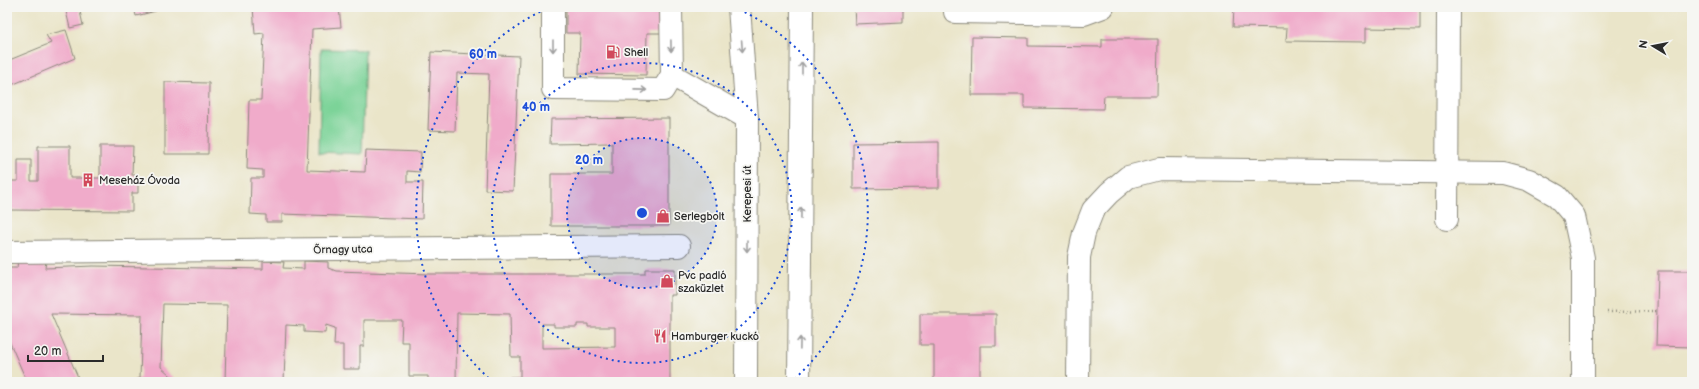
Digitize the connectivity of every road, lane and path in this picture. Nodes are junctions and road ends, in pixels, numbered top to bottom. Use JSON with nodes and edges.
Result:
{"nodes":[{"id":1,"x":553,"y":7,"type":"edge"},
{"id":2,"x":671,"y":7,"type":"edge"},
{"id":3,"x":740,"y":7,"type":"edge"},
{"id":4,"x":802,"y":7,"type":"edge"},
{"id":5,"x":955,"y":7,"type":"edge"},
{"id":6,"x":1103,"y":7,"type":"edge"},
{"id":7,"x":1448,"y":7,"type":"edge"},
{"id":8,"x":672,"y":74,"type":"junction"},
{"id":9,"x":747,"y":118,"type":"junction"},
{"id":10,"x":1447,"y":173,"type":"junction"},
{"id":11,"x":1447,"y":219,"type":"dead end"},
{"id":12,"x":680,"y":246,"type":"dead end"},
{"id":13,"x":7,"y":252,"type":"edge"},
{"id":14,"x":1657,"y":311,"type":"dead end"},
{"id":15,"x":1583,"y":313,"type":"junction"},
{"id":16,"x":746,"y":382,"type":"edge"},
{"id":17,"x":799,"y":382,"type":"edge"},
{"id":18,"x":1078,"y":382,"type":"edge"},
{"id":19,"x":1583,"y":382,"type":"edge"}],
"edges":[{"from":1,"to":8,"type":"main road","one_way":true},
{"from":2,"to":8,"type":"main road","one_way":true},
{"from":3,"to":9,"type":"main road","name":"Kerepesi út","one_way":true},
{"from":17,"to":4,"type":"main road","one_way":true},
{"from":5,"to":6,"type":"main road"},
{"from":7,"to":10,"type":"main road"},
{"from":8,"to":9,"type":"main road"},
{"from":9,"to":16,"type":"main road","name":"Kerepesi út","one_way":true},
{"from":10,"to":11,"type":"main road"},
{"from":10,"to":15,"type":"main road"},
{"from":10,"to":18,"type":"main road"},
{"from":12,"to":13,"type":"main road","name":"Őrnagy utca"},
{"from":14,"to":15,"type":"path"},
{"from":15,"to":19,"type":"main road"}]}
